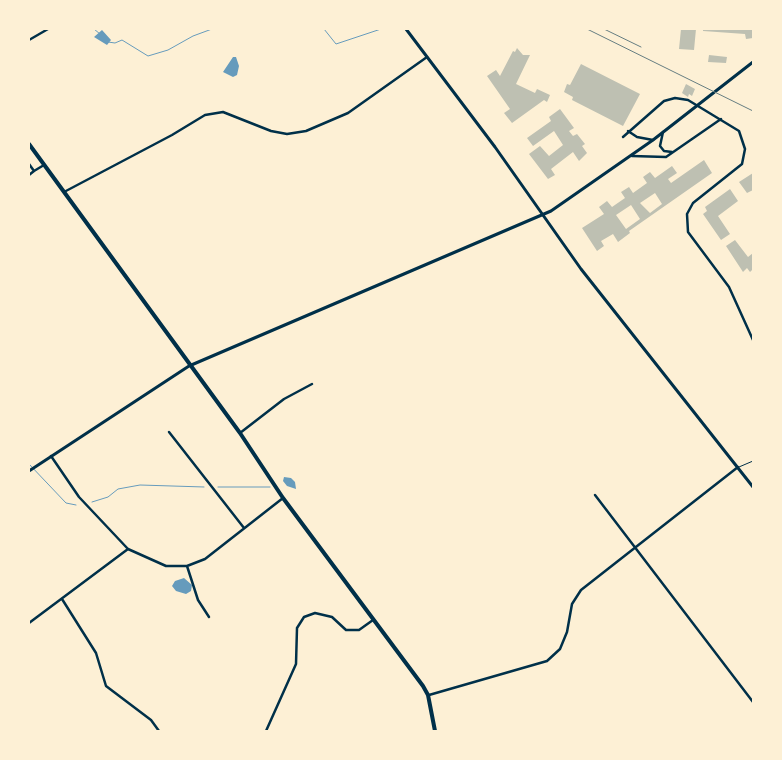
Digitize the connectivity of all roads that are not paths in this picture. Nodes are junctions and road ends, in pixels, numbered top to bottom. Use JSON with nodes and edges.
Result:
{"nodes":[{"id":1,"x":48,"y":29,"type":"edge"},
{"id":2,"x":406,"y":29,"type":"edge"},
{"id":3,"x":29,"y":40,"type":"edge"},
{"id":4,"x":427,"y":58,"type":"junction"},
{"id":5,"x":752,"y":63,"type":"edge"},
{"id":6,"x":721,"y":119,"type":"junction"},
{"id":7,"x":628,"y":131,"type":"junction"},
{"id":8,"x":663,"y":132,"type":"junction"},
{"id":9,"x":623,"y":137,"type":"dead end"},
{"id":10,"x":653,"y":140,"type":"junction"},
{"id":11,"x":29,"y":144,"type":"edge"},
{"id":12,"x":673,"y":153,"type":"junction"},
{"id":13,"x":628,"y":158,"type":"junction"},
{"id":14,"x":29,"y":164,"type":"edge"},
{"id":15,"x":44,"y":165,"type":"junction"},
{"id":16,"x":34,"y":171,"type":"junction"},
{"id":17,"x":29,"y":175,"type":"edge"},
{"id":18,"x":64,"y":192,"type":"junction"},
{"id":19,"x":544,"y":215,"type":"junction"},
{"id":20,"x":753,"y":340,"type":"edge"},
{"id":21,"x":189,"y":366,"type":"junction"},
{"id":22,"x":312,"y":384,"type":"dead end"},
{"id":23,"x":169,"y":432,"type":"dead end"},
{"id":24,"x":240,"y":433,"type":"junction"},
{"id":25,"x":51,"y":456,"type":"junction"},
{"id":26,"x":753,"y":461,"type":"edge"},
{"id":27,"x":738,"y":467,"type":"junction"},
{"id":28,"x":29,"y":471,"type":"edge"},
{"id":29,"x":753,"y":487,"type":"edge"},
{"id":30,"x":595,"y":494,"type":"dead end"},
{"id":31,"x":283,"y":498,"type":"junction"},
{"id":32,"x":244,"y":528,"type":"junction"},
{"id":33,"x":636,"y":548,"type":"junction"},
{"id":34,"x":128,"y":549,"type":"junction"},
{"id":35,"x":187,"y":566,"type":"junction"},
{"id":36,"x":62,"y":599,"type":"junction"},
{"id":37,"x":209,"y":617,"type":"dead end"},
{"id":38,"x":373,"y":620,"type":"junction"},
{"id":39,"x":29,"y":623,"type":"edge"},
{"id":40,"x":428,"y":695,"type":"junction"},
{"id":41,"x":753,"y":702,"type":"edge"},
{"id":42,"x":160,"y":731,"type":"edge"},
{"id":43,"x":266,"y":731,"type":"edge"},
{"id":44,"x":435,"y":731,"type":"edge"}],
"edges":[{"from":1,"to":3,"type":"street"},
{"from":2,"to":4,"type":"main road"},
{"from":4,"to":18,"type":"street"},
{"from":4,"to":19,"type":"main road"},
{"from":5,"to":8,"type":"main road"},
{"from":6,"to":7,"type":"street"},
{"from":6,"to":12,"type":"street"},
{"from":6,"to":20,"type":"street"},
{"from":7,"to":9,"type":"street"},
{"from":7,"to":10,"type":"street"},
{"from":8,"to":10,"type":"main road"},
{"from":8,"to":12,"type":"street"},
{"from":10,"to":13,"type":"main road"},
{"from":11,"to":15,"type":"main road"},
{"from":12,"to":13,"type":"street"},
{"from":13,"to":19,"type":"main road"},
{"from":14,"to":16,"type":"street"},
{"from":15,"to":16,"type":"street"},
{"from":15,"to":18,"type":"main road"},
{"from":16,"to":17,"type":"street"},
{"from":18,"to":21,"type":"main road"},
{"from":19,"to":21,"type":"main road"},
{"from":19,"to":27,"type":"main road"},
{"from":21,"to":24,"type":"main road"},
{"from":21,"to":25,"type":"main road"},
{"from":22,"to":24,"type":"street"},
{"from":23,"to":32,"type":"street"},
{"from":24,"to":31,"type":"main road"},
{"from":25,"to":28,"type":"main road"},
{"from":25,"to":34,"type":"street"},
{"from":26,"to":27,"type":"lane"},
{"from":27,"to":29,"type":"main road"},
{"from":27,"to":33,"type":"street"},
{"from":30,"to":33,"type":"street"},
{"from":31,"to":32,"type":"street"},
{"from":31,"to":38,"type":"main road"},
{"from":32,"to":35,"type":"street"},
{"from":33,"to":40,"type":"street"},
{"from":33,"to":41,"type":"street"},
{"from":34,"to":35,"type":"street"},
{"from":34,"to":36,"type":"street"},
{"from":35,"to":37,"type":"street"},
{"from":36,"to":39,"type":"street"},
{"from":36,"to":42,"type":"street"},
{"from":38,"to":40,"type":"main road"},
{"from":38,"to":43,"type":"street"},
{"from":40,"to":44,"type":"main road"}]}
